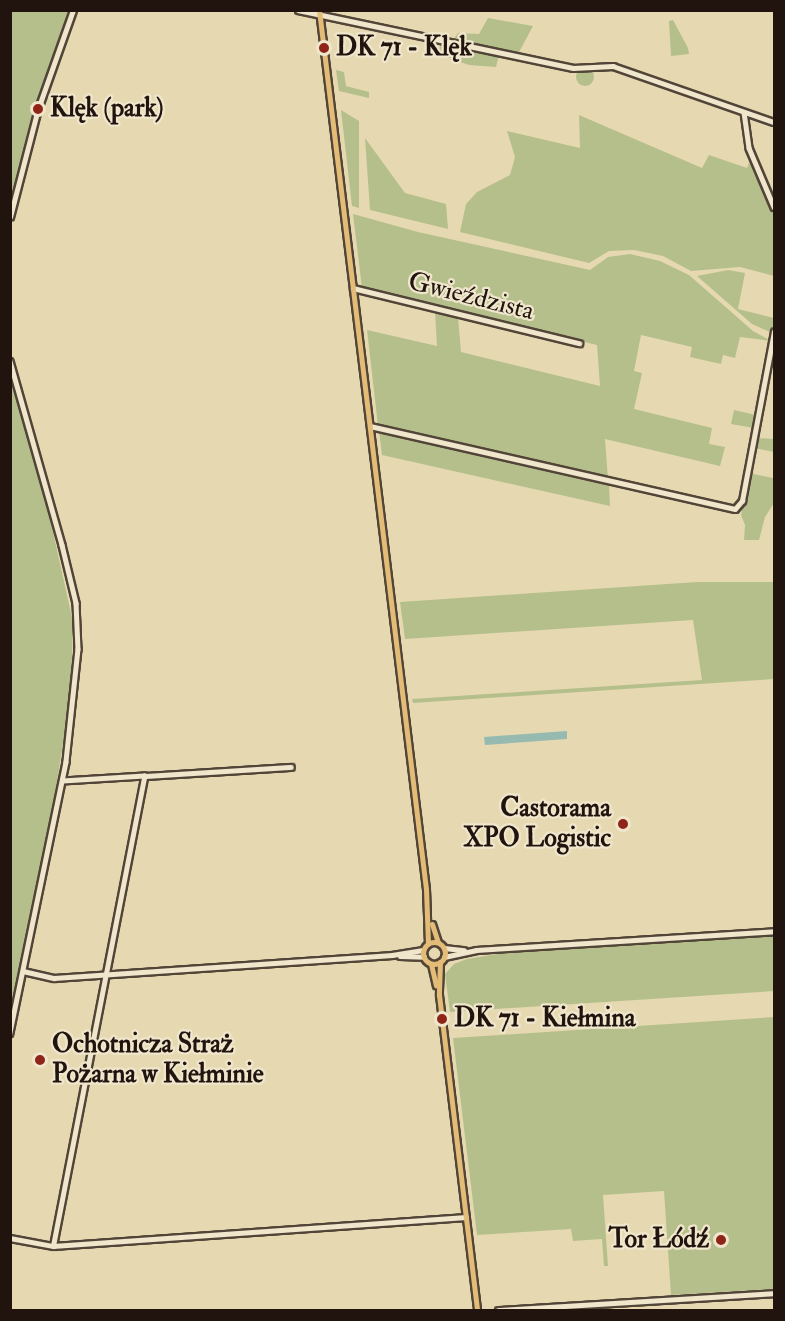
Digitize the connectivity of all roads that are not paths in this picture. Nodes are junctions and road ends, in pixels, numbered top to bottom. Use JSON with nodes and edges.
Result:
{"nodes":[{"id":1,"x":73,"y":10,"type":"edge"},
{"id":2,"x":298,"y":10,"type":"edge"},
{"id":3,"x":320,"y":13,"type":"edge"},
{"id":4,"x":744,"y":112,"type":"junction"},
{"id":5,"x":774,"y":123,"type":"edge"},
{"id":6,"x":774,"y":207,"type":"edge"},
{"id":7,"x":10,"y":217,"type":"edge"},
{"id":8,"x":353,"y":288,"type":"junction"},
{"id":9,"x":774,"y":332,"type":"edge"},
{"id":10,"x":579,"y":343,"type":"dead end"},
{"id":11,"x":10,"y":361,"type":"edge"},
{"id":12,"x":370,"y":426,"type":"junction"},
{"id":13,"x":291,"y":767,"type":"dead end"},
{"id":14,"x":144,"y":776,"type":"junction"},
{"id":15,"x":63,"y":780,"type":"junction"},
{"id":16,"x":429,"y":911,"type":"junction"},
{"id":17,"x":774,"y":931,"type":"edge"},
{"id":18,"x":438,"y":942,"type":"junction"},
{"id":19,"x":428,"y":943,"type":"junction"},
{"id":20,"x":444,"y":948,"type":"junction"},
{"id":21,"x":423,"y":950,"type":"junction"},
{"id":22,"x":476,"y":950,"type":"junction"},
{"id":23,"x":392,"y":955,"type":"junction"},
{"id":24,"x":424,"y":957,"type":"junction"},
{"id":25,"x":442,"y":960,"type":"junction"},
{"id":26,"x":431,"y":964,"type":"junction"},
{"id":27,"x":22,"y":971,"type":"junction"},
{"id":28,"x":105,"y":975,"type":"junction"},
{"id":29,"x":439,"y":995,"type":"junction"},
{"id":30,"x":10,"y":1033,"type":"edge"},
{"id":31,"x":466,"y":1217,"type":"junction"},
{"id":32,"x":10,"y":1238,"type":"edge"},
{"id":33,"x":53,"y":1246,"type":"junction"},
{"id":34,"x":774,"y":1293,"type":"edge"},
{"id":35,"x":477,"y":1311,"type":"edge"},
{"id":36,"x":498,"y":1311,"type":"edge"}],
"edges":[{"from":1,"to":7,"type":"street"},
{"from":2,"to":3,"type":"street"},
{"from":3,"to":4,"type":"street"},
{"from":3,"to":8,"type":"main road"},
{"from":4,"to":5,"type":"street"},
{"from":4,"to":6,"type":"street"},
{"from":8,"to":10,"type":"street","name":"Gwieździsta"},
{"from":8,"to":12,"type":"main road"},
{"from":9,"to":12,"type":"street"},
{"from":11,"to":15,"type":"street"},
{"from":12,"to":16,"type":"main road"},
{"from":13,"to":14,"type":"street"},
{"from":14,"to":15,"type":"street"},
{"from":14,"to":28,"type":"street"},
{"from":15,"to":27,"type":"street"},
{"from":16,"to":18,"type":"main road"},
{"from":16,"to":19,"type":"main road"},
{"from":17,"to":22,"type":"street"},
{"from":18,"to":19,"type":"main road"},
{"from":18,"to":20,"type":"main road"},
{"from":19,"to":21,"type":"main road"},
{"from":20,"to":22,"type":"street"},
{"from":20,"to":25,"type":"main road"},
{"from":21,"to":23,"type":"street"},
{"from":21,"to":24,"type":"main road"},
{"from":22,"to":25,"type":"street"},
{"from":23,"to":24,"type":"street"},
{"from":23,"to":28,"type":"street"},
{"from":24,"to":26,"type":"main road"},
{"from":25,"to":26,"type":"main road"},
{"from":25,"to":29,"type":"main road"},
{"from":26,"to":29,"type":"main road"},
{"from":27,"to":28,"type":"street"},
{"from":27,"to":30,"type":"street"},
{"from":28,"to":33,"type":"street"},
{"from":29,"to":31,"type":"main road"},
{"from":31,"to":33,"type":"street"},
{"from":31,"to":35,"type":"main road"},
{"from":32,"to":33,"type":"street"},
{"from":34,"to":36,"type":"street"}]}
